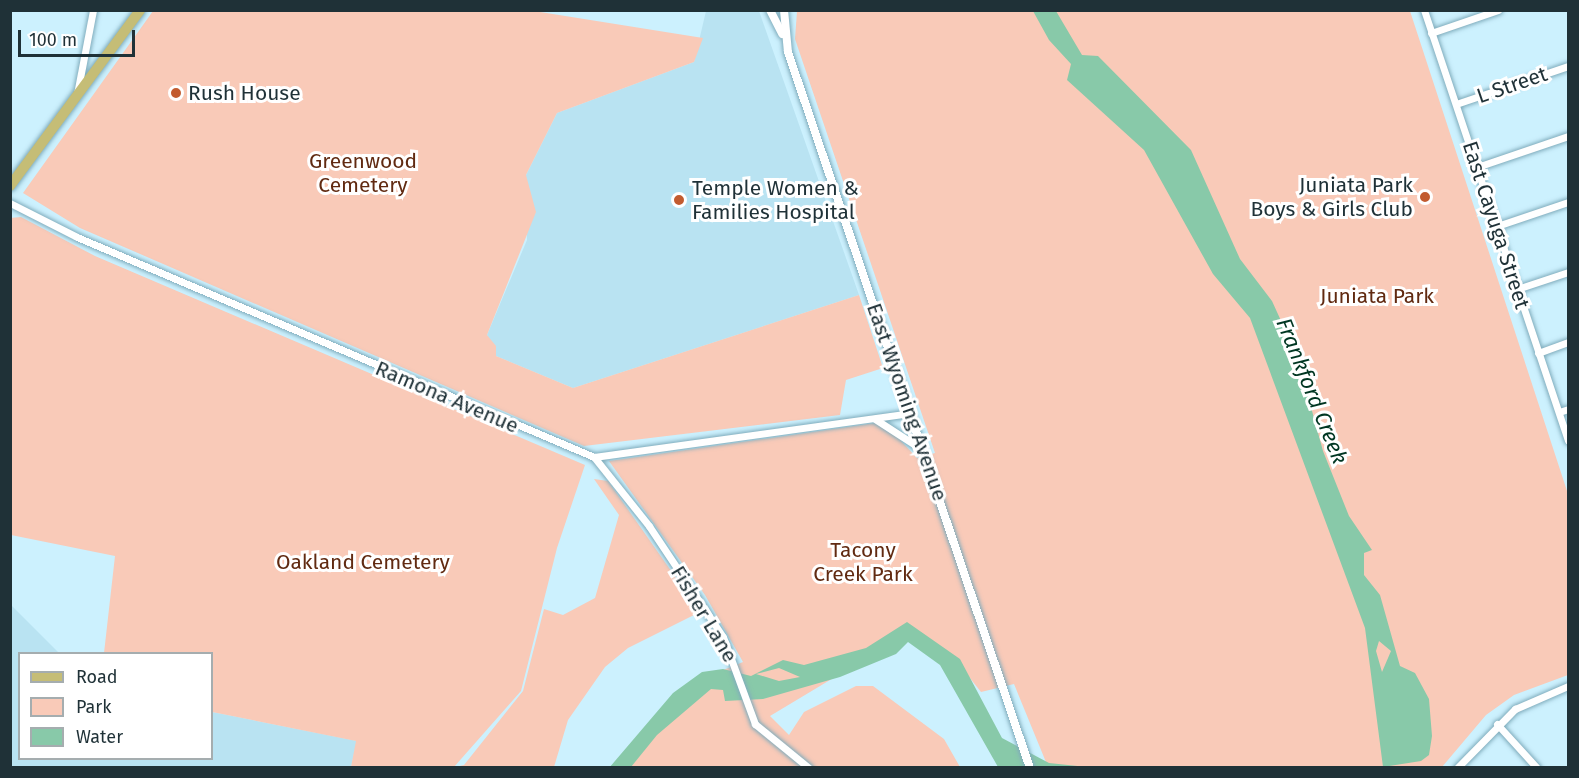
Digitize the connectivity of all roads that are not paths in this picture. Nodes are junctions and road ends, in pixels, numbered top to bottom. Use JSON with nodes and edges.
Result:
{"nodes":[{"id":1,"x":93,"y":10,"type":"edge"},
{"id":2,"x":140,"y":10,"type":"edge"},
{"id":3,"x":770,"y":10,"type":"edge"},
{"id":4,"x":784,"y":10,"type":"edge"},
{"id":5,"x":1424,"y":10,"type":"edge"},
{"id":6,"x":1498,"y":10,"type":"edge"},
{"id":7,"x":1431,"y":33,"type":"junction"},
{"id":8,"x":783,"y":37,"type":"junction"},
{"id":9,"x":1569,"y":66,"type":"edge"},
{"id":10,"x":77,"y":95,"type":"junction"},
{"id":11,"x":1456,"y":104,"type":"junction"},
{"id":12,"x":1569,"y":136,"type":"edge"},
{"id":13,"x":1478,"y":167,"type":"junction"},
{"id":14,"x":10,"y":186,"type":"edge"},
{"id":15,"x":1569,"y":202,"type":"edge"},
{"id":16,"x":10,"y":203,"type":"edge"},
{"id":17,"x":1497,"y":226,"type":"junction"},
{"id":18,"x":1569,"y":272,"type":"edge"},
{"id":19,"x":1517,"y":289,"type":"junction"},
{"id":20,"x":1569,"y":342,"type":"edge"},
{"id":21,"x":1538,"y":353,"type":"junction"},
{"id":22,"x":1569,"y":409,"type":"edge"},
{"id":23,"x":1559,"y":412,"type":"junction"},
{"id":24,"x":910,"y":413,"type":"junction"},
{"id":25,"x":873,"y":418,"type":"junction"},
{"id":26,"x":1569,"y":441,"type":"edge"},
{"id":27,"x":923,"y":450,"type":"junction"},
{"id":28,"x":594,"y":457,"type":"junction"},
{"id":29,"x":1569,"y":686,"type":"edge"},
{"id":30,"x":1497,"y":724,"type":"junction"},
{"id":31,"x":809,"y":768,"type":"edge"},
{"id":32,"x":1030,"y":768,"type":"edge"},
{"id":33,"x":1457,"y":768,"type":"edge"},
{"id":34,"x":1537,"y":768,"type":"edge"}],
"edges":[{"from":1,"to":10,"type":"street"},
{"from":2,"to":10,"type":"main road"},
{"from":3,"to":8,"type":"street","name":"East Wyoming Avenue"},
{"from":4,"to":8,"type":"street","name":"East Wyoming Avenue"},
{"from":5,"to":7,"type":"street","name":"East Cayuga Street"},
{"from":6,"to":7,"type":"street"},
{"from":7,"to":11,"type":"street","name":"East Cayuga Street"},
{"from":8,"to":24,"type":"street","name":"East Wyoming Avenue"},
{"from":9,"to":11,"type":"street","name":"L Street"},
{"from":10,"to":14,"type":"main road"},
{"from":11,"to":13,"type":"street","name":"East Cayuga Street"},
{"from":12,"to":13,"type":"street"},
{"from":13,"to":17,"type":"street","name":"East Cayuga Street"},
{"from":15,"to":17,"type":"street"},
{"from":16,"to":28,"type":"street","name":"Ramona Avenue"},
{"from":17,"to":19,"type":"street","name":"East Cayuga Street"},
{"from":18,"to":19,"type":"street"},
{"from":19,"to":21,"type":"street","name":"East Cayuga Street"},
{"from":20,"to":21,"type":"street"},
{"from":21,"to":23,"type":"street","name":"East Cayuga Street"},
{"from":22,"to":23,"type":"street"},
{"from":23,"to":26,"type":"street","name":"East Cayuga Street"},
{"from":24,"to":25,"type":"street"},
{"from":24,"to":27,"type":"street","name":"East Wyoming Avenue"},
{"from":25,"to":27,"type":"street"},
{"from":25,"to":28,"type":"street"},
{"from":27,"to":32,"type":"street","name":"East Wyoming Avenue"},
{"from":28,"to":31,"type":"street","name":"Fisher Lane"},
{"from":29,"to":30,"type":"street"},
{"from":30,"to":33,"type":"street"},
{"from":30,"to":34,"type":"street"}]}
